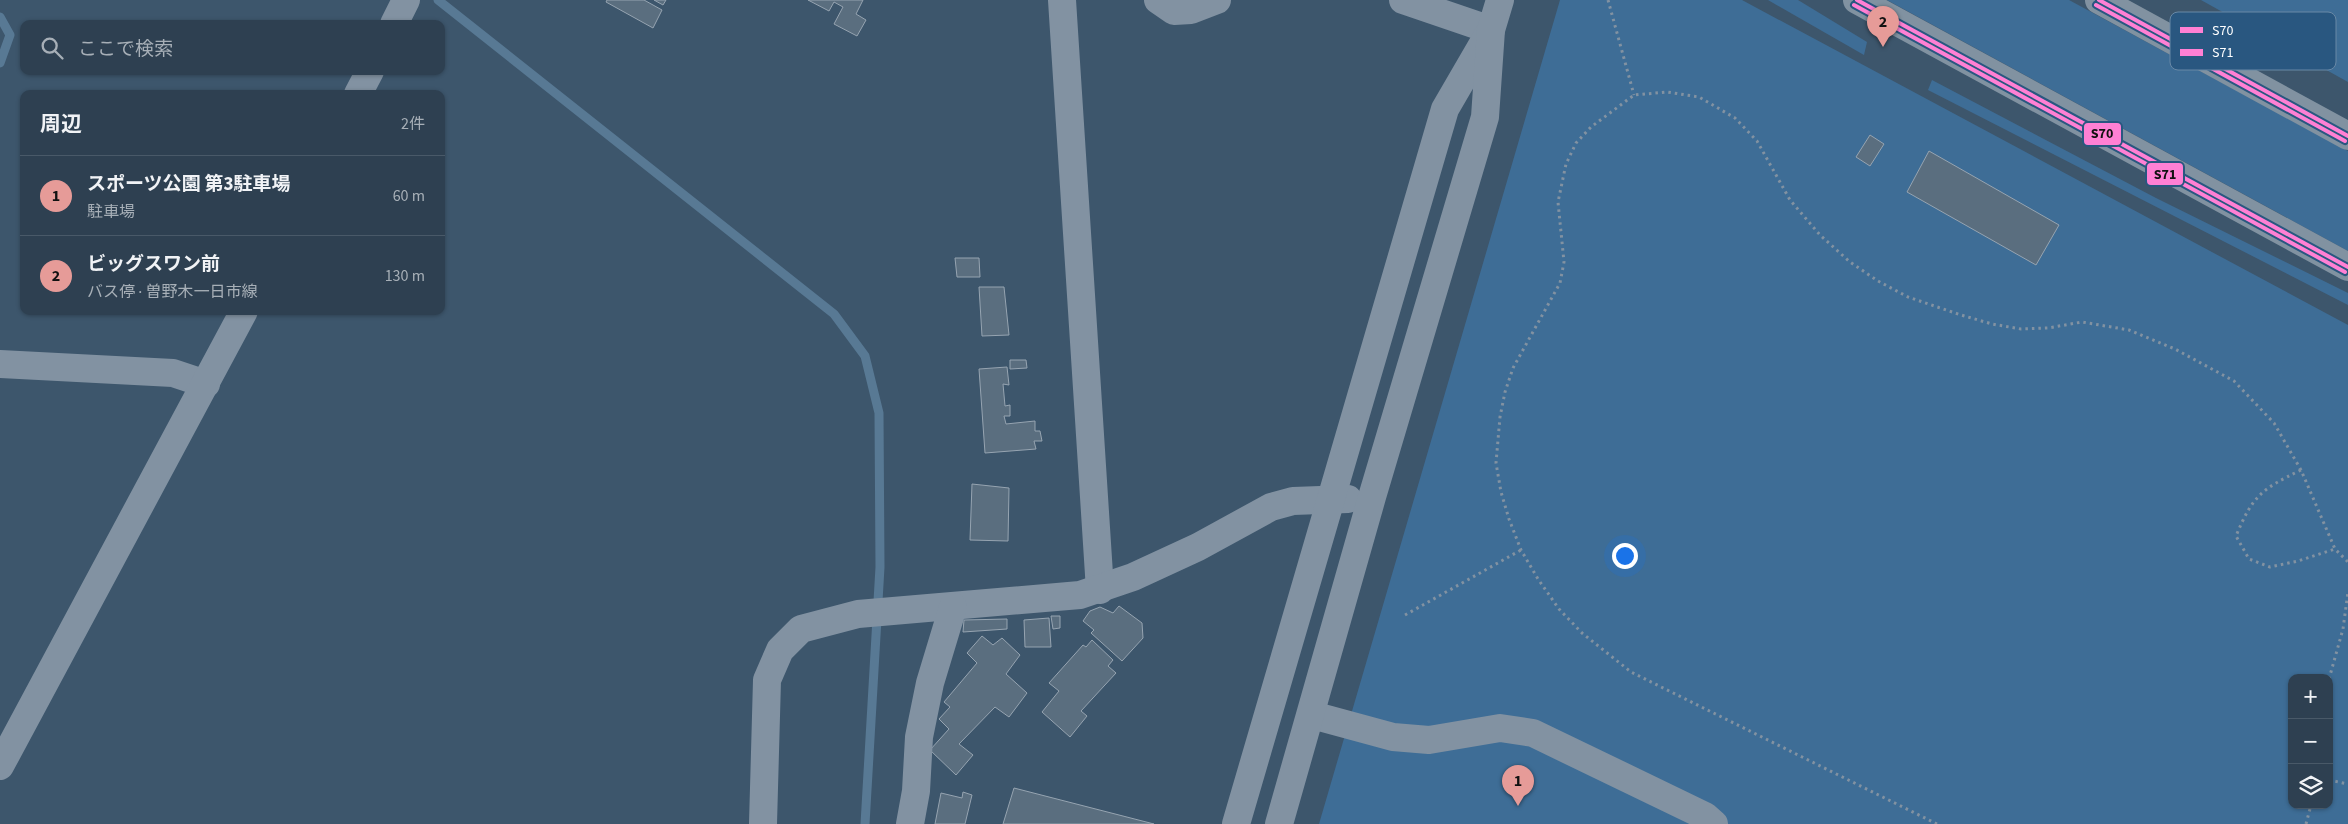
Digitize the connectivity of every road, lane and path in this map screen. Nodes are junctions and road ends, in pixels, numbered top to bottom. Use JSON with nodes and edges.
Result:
{"nodes":[{"id":1,"x":406,"y":0,"type":"edge"},
{"id":2,"x":1062,"y":0,"type":"edge"},
{"id":3,"x":1158,"y":0,"type":"edge"},
{"id":4,"x":1217,"y":0,"type":"edge"},
{"id":5,"x":1403,"y":0,"type":"edge"},
{"id":6,"x":1500,"y":0,"type":"edge"},
{"id":7,"x":1608,"y":0,"type":"edge"},
{"id":8,"x":1857,"y":0,"type":"edge"},
{"id":9,"x":2099,"y":0,"type":"edge"},
{"id":10,"x":396,"y":20,"type":"edge"},
{"id":11,"x":1491,"y":30,"type":"junction"},
{"id":12,"x":2170,"y":39,"type":"edge"},
{"id":13,"x":2227,"y":70,"type":"edge"},
{"id":14,"x":368,"y":75,"type":"edge"},
{"id":15,"x":360,"y":90,"type":"edge"},
{"id":16,"x":1634,"y":94,"type":"junction"},
{"id":17,"x":2348,"y":136,"type":"edge"},
{"id":18,"x":2348,"y":266,"type":"edge"},
{"id":19,"x":242,"y":315,"type":"edge"},
{"id":20,"x":0,"y":364,"type":"edge"},
{"id":21,"x":206,"y":384,"type":"junction"},
{"id":22,"x":2300,"y":470,"type":"junction"},
{"id":23,"x":1372,"y":497,"type":"junction"},
{"id":24,"x":1332,"y":500,"type":"junction"},
{"id":25,"x":2335,"y":549,"type":"junction"},
{"id":26,"x":1522,"y":550,"type":"junction"},
{"id":27,"x":2348,"y":562,"type":"edge"},
{"id":28,"x":1100,"y":590,"type":"junction"},
{"id":29,"x":2348,"y":592,"type":"edge"},
{"id":30,"x":946,"y":607,"type":"junction"},
{"id":31,"x":1405,"y":615,"type":"dead end"},
{"id":32,"x":2330,"y":674,"type":"edge"},
{"id":33,"x":1312,"y":715,"type":"junction"},
{"id":34,"x":0,"y":766,"type":"edge"},
{"id":35,"x":2333,"y":781,"type":"edge"},
{"id":36,"x":2348,"y":784,"type":"edge"},
{"id":37,"x":2309,"y":809,"type":"edge"},
{"id":38,"x":763,"y":824,"type":"edge"},
{"id":39,"x":910,"y":824,"type":"edge"},
{"id":40,"x":1236,"y":824,"type":"edge"},
{"id":41,"x":1279,"y":824,"type":"edge"},
{"id":42,"x":1714,"y":824,"type":"edge"},
{"id":43,"x":1937,"y":824,"type":"edge"},
{"id":44,"x":2306,"y":824,"type":"edge"}],
"edges":[{"from":1,"to":10,"type":"street"},
{"from":2,"to":28,"type":"street"},
{"from":3,"to":4,"type":"street"},
{"from":5,"to":11,"type":"street"},
{"from":6,"to":11,"type":"street"},
{"from":7,"to":16,"type":"path"},
{"from":8,"to":18,"type":"main road"},
{"from":9,"to":12,"type":"main road"},
{"from":11,"to":23,"type":"street"},
{"from":11,"to":24,"type":"street"},
{"from":13,"to":17,"type":"main road"},
{"from":14,"to":15,"type":"street"},
{"from":16,"to":22,"type":"path"},
{"from":16,"to":26,"type":"path"},
{"from":19,"to":21,"type":"street"},
{"from":20,"to":21,"type":"street"},
{"from":21,"to":34,"type":"street"},
{"from":22,"to":25,"type":"path"},
{"from":22,"to":25,"type":"path"},
{"from":23,"to":24,"type":"street"},
{"from":23,"to":33,"type":"street"},
{"from":24,"to":28,"type":"street"},
{"from":24,"to":40,"type":"street"},
{"from":25,"to":27,"type":"path"},
{"from":26,"to":31,"type":"path"},
{"from":26,"to":43,"type":"path"},
{"from":28,"to":30,"type":"street"},
{"from":29,"to":32,"type":"path"},
{"from":30,"to":38,"type":"street"},
{"from":30,"to":39,"type":"street"},
{"from":33,"to":41,"type":"street"},
{"from":33,"to":42,"type":"street"},
{"from":35,"to":36,"type":"path"},
{"from":37,"to":44,"type":"path"}]}
